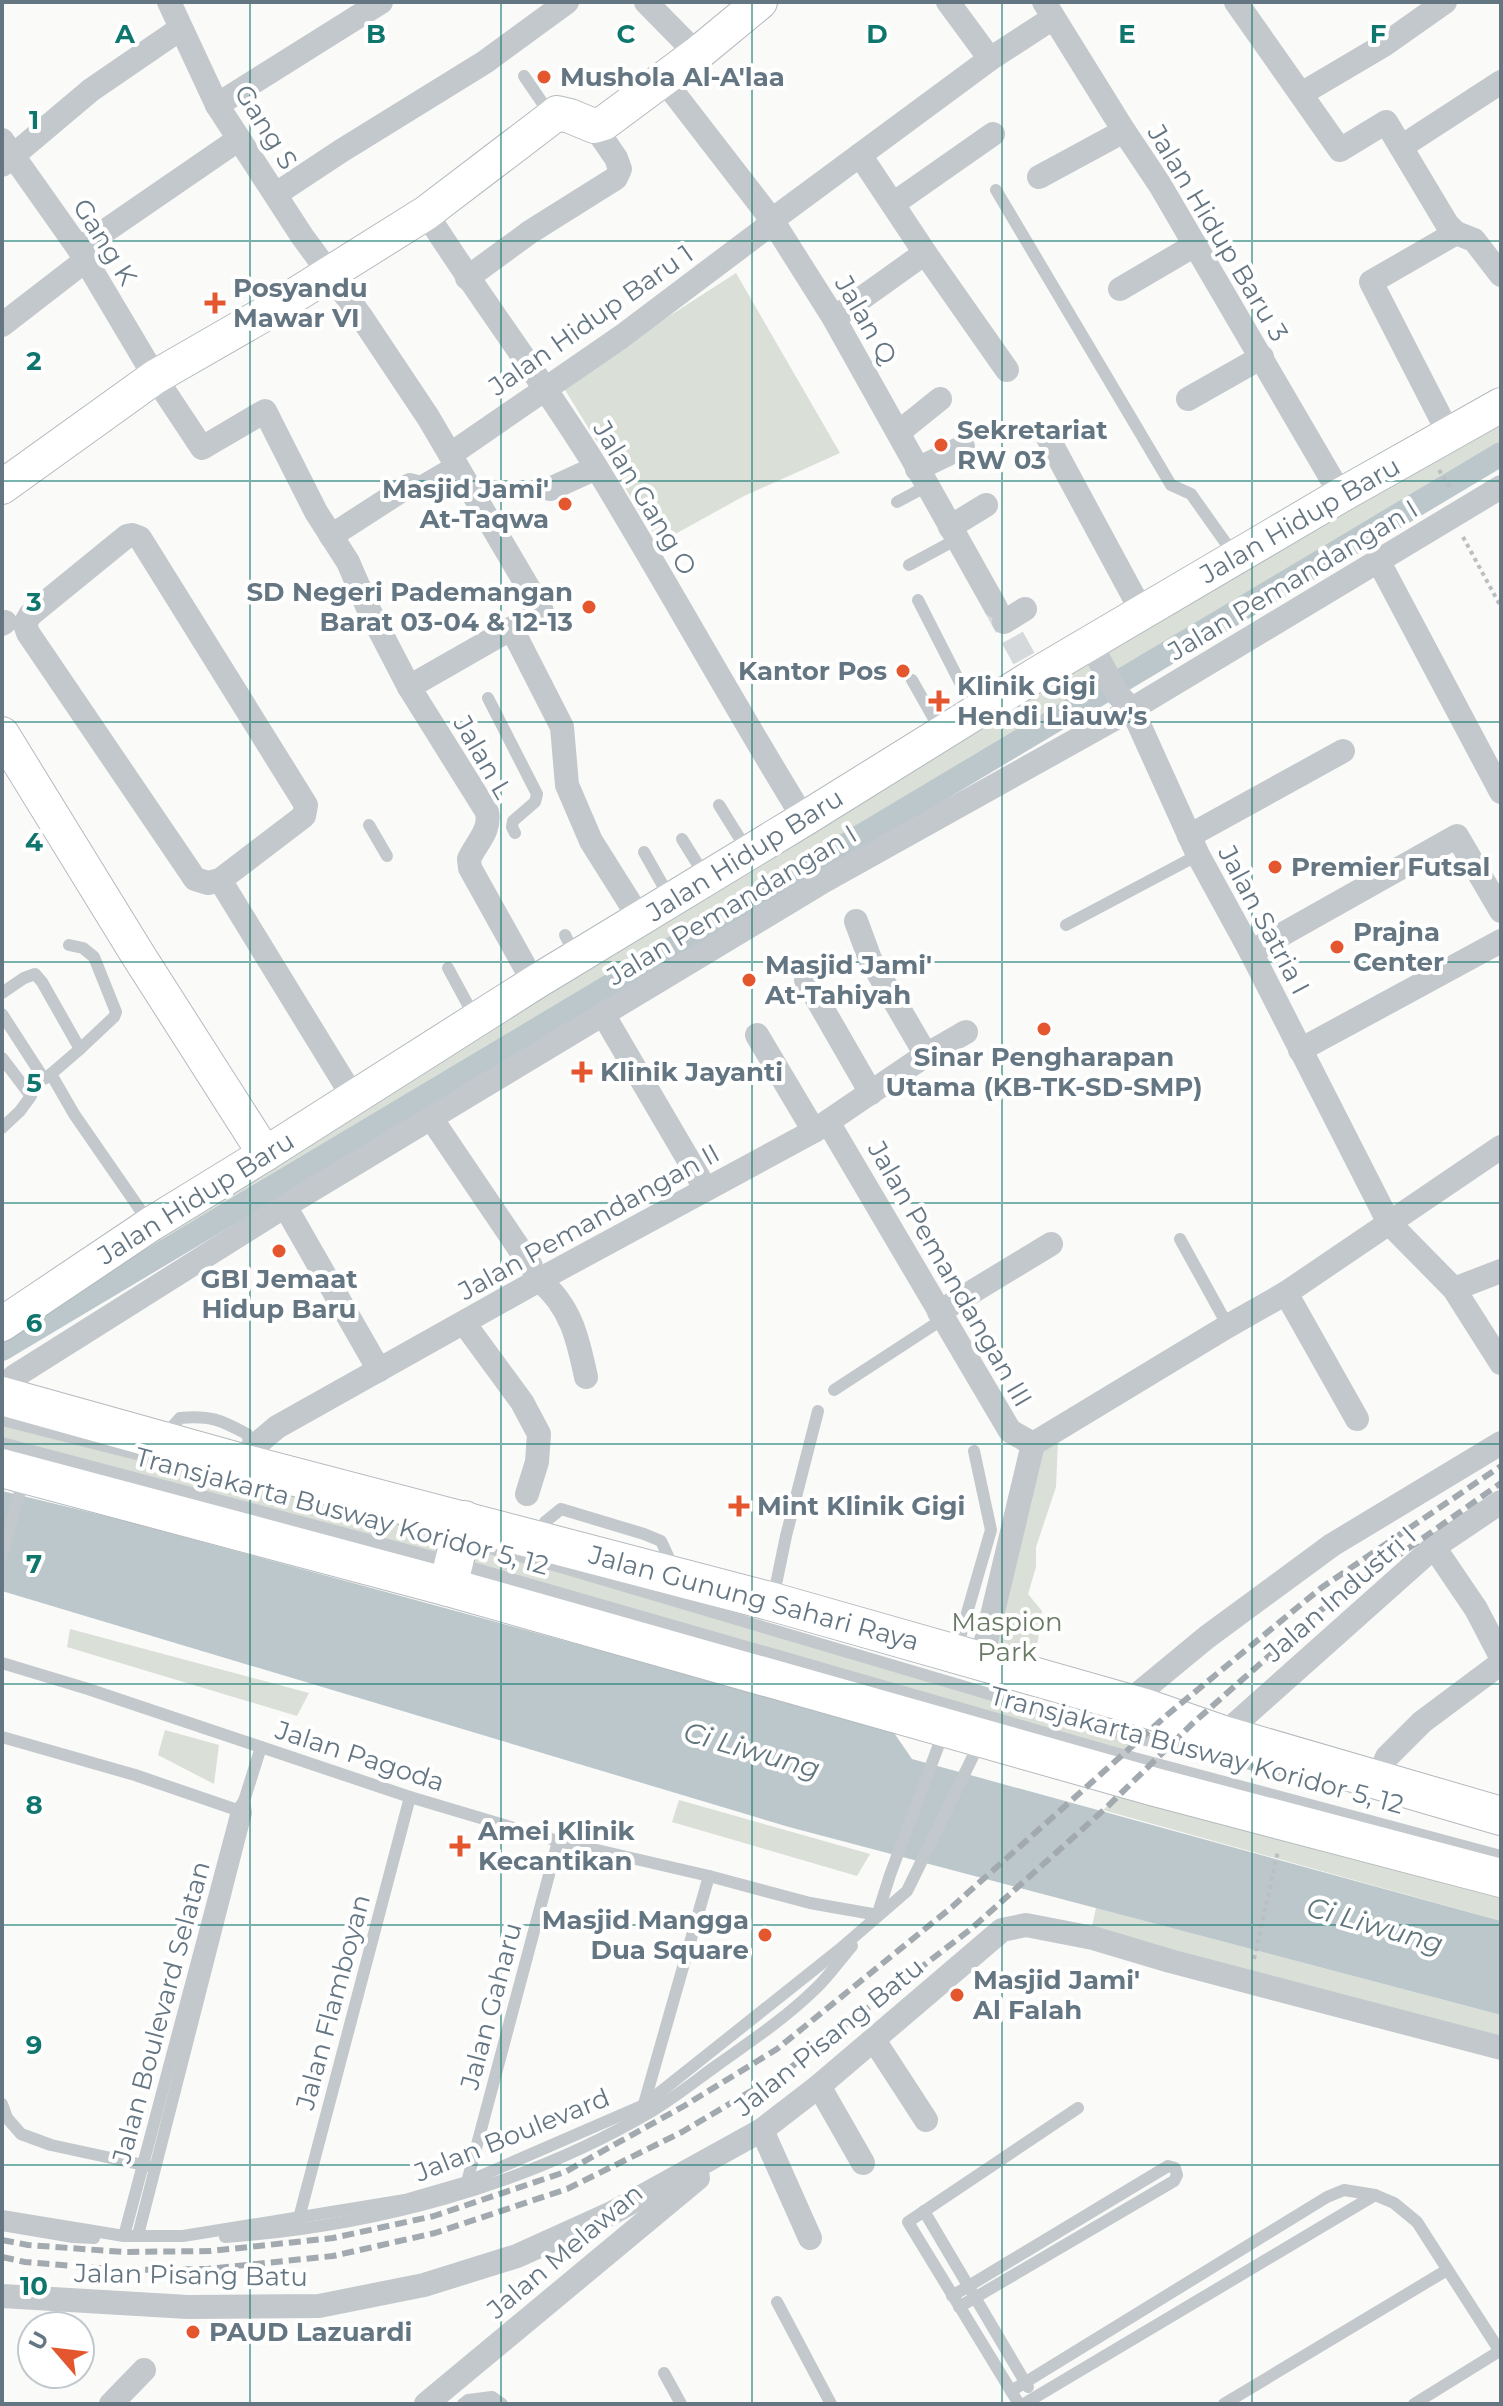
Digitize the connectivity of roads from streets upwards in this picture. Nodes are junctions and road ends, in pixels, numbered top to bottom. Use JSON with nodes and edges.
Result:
{"nodes":[{"id":1,"x":169,"y":2,"type":"edge"},
{"id":2,"x":381,"y":2,"type":"edge"},
{"id":3,"x":567,"y":2,"type":"edge"},
{"id":4,"x":646,"y":2,"type":"edge"},
{"id":5,"x":760,"y":2,"type":"edge"},
{"id":6,"x":948,"y":2,"type":"edge"},
{"id":7,"x":1445,"y":2,"type":"edge"},
{"id":8,"x":1239,"y":3,"type":"edge"},
{"id":9,"x":1048,"y":10,"type":"edge"},
{"id":10,"x":180,"y":29,"type":"junction"},
{"id":11,"x":697,"y":54,"type":"junction"},
{"id":12,"x":990,"y":59,"type":"junction"},
{"id":13,"x":663,"y":79,"type":"junction"},
{"id":14,"x":1501,"y":82,"type":"edge"},
{"id":15,"x":1301,"y":94,"type":"junction"},
{"id":16,"x":217,"y":105,"type":"junction"},
{"id":17,"x":594,"y":126,"type":"junction"},
{"id":18,"x":1124,"y":131,"type":"junction"},
{"id":19,"x":993,"y":134,"type":"dead end"},
{"id":20,"x":239,"y":139,"type":"junction"},
{"id":21,"x":1401,"y":147,"type":"junction"},
{"id":22,"x":5,"y":154,"type":"edge"},
{"id":23,"x":860,"y":155,"type":"junction"},
{"id":24,"x":1039,"y":177,"type":"dead end"},
{"id":25,"x":276,"y":194,"type":"junction"},
{"id":26,"x":893,"y":204,"type":"junction"},
{"id":27,"x":426,"y":213,"type":"junction"},
{"id":28,"x":772,"y":220,"type":"junction"},
{"id":29,"x":1456,"y":233,"type":"junction"},
{"id":30,"x":1195,"y":245,"type":"junction"},
{"id":31,"x":925,"y":253,"type":"junction"},
{"id":32,"x":83,"y":254,"type":"junction"},
{"id":33,"x":331,"y":273,"type":"junction"},
{"id":34,"x":1501,"y":275,"type":"edge"},
{"id":35,"x":467,"y":278,"type":"junction"},
{"id":36,"x":1120,"y":289,"type":"dead end"},
{"id":37,"x":834,"y":318,"type":"junction"},
{"id":38,"x":2,"y":325,"type":"edge"},
{"id":39,"x":1262,"y":357,"type":"junction"},
{"id":40,"x":1007,"y":370,"type":"dead end"},
{"id":41,"x":155,"y":377,"type":"junction"},
{"id":42,"x":545,"y":388,"type":"junction"},
{"id":43,"x":940,"y":399,"type":"dead end"},
{"id":44,"x":1188,"y":399,"type":"dead end"},
{"id":45,"x":1501,"y":405,"type":"edge"},
{"id":46,"x":899,"y":432,"type":"junction"},
{"id":47,"x":1046,"y":434,"type":"dead end"},
{"id":48,"x":1445,"y":436,"type":"junction"},
{"id":49,"x":963,"y":447,"type":"dead end"},
{"id":50,"x":454,"y":461,"type":"junction"},
{"id":51,"x":596,"y":468,"type":"junction"},
{"id":52,"x":922,"y":478,"type":"junction"},
{"id":53,"x":2,"y":487,"type":"edge"},
{"id":54,"x":1501,"y":487,"type":"edge"},
{"id":55,"x":550,"y":489,"type":"dead end"},
{"id":56,"x":1341,"y":495,"type":"junction"},
{"id":57,"x":986,"y":505,"type":"dead end"},
{"id":58,"x":953,"y":533,"type":"junction"},
{"id":59,"x":331,"y":536,"type":"junction"},
{"id":60,"x":1379,"y":562,"type":"junction"},
{"id":61,"x":1025,"y":609,"type":"dead end"},
{"id":62,"x":1142,"y":612,"type":"junction"},
{"id":63,"x":512,"y":629,"type":"junction"},
{"id":64,"x":1091,"y":645,"type":"junction"},
{"id":65,"x":409,"y":687,"type":"junction"},
{"id":66,"x":1125,"y":702,"type":"junction"},
{"id":67,"x":2,"y":734,"type":"edge"},
{"id":68,"x":1343,"y":751,"type":"dead end"},
{"id":69,"x":1501,"y":792,"type":"edge"},
{"id":70,"x":804,"y":819,"type":"junction"},
{"id":71,"x":1193,"y":845,"type":"junction"},
{"id":72,"x":220,"y":880,"type":"junction"},
{"id":73,"x":1501,"y":911,"type":"edge"},
{"id":74,"x":640,"y":919,"type":"junction"},
{"id":75,"x":856,"y":921,"type":"dead end"},
{"id":76,"x":1501,"y":941,"type":"edge"},
{"id":77,"x":1251,"y":952,"type":"junction"},
{"id":78,"x":806,"y":980,"type":"dead end"},
{"id":79,"x":534,"y":983,"type":"junction"},
{"id":80,"x":603,"y":1014,"type":"junction"},
{"id":81,"x":966,"y":1032,"type":"dead end"},
{"id":82,"x":757,"y":1035,"type":"dead end"},
{"id":83,"x":1300,"y":1050,"type":"junction"},
{"id":84,"x":926,"y":1055,"type":"junction"},
{"id":85,"x":871,"y":1093,"type":"junction"},
{"id":86,"x":353,"y":1097,"type":"junction"},
{"id":87,"x":431,"y":1118,"type":"junction"},
{"id":88,"x":821,"y":1126,"type":"junction"},
{"id":89,"x":1501,"y":1147,"type":"edge"},
{"id":90,"x":265,"y":1154,"type":"junction"},
{"id":91,"x":705,"y":1188,"type":"junction"},
{"id":92,"x":285,"y":1206,"type":"junction"},
{"id":93,"x":1389,"y":1223,"type":"junction"},
{"id":94,"x":1051,"y":1244,"type":"dead end"},
{"id":95,"x":1501,"y":1271,"type":"edge"},
{"id":96,"x":535,"y":1273,"type":"junction"},
{"id":97,"x":1454,"y":1289,"type":"junction"},
{"id":98,"x":1286,"y":1293,"type":"junction"},
{"id":99,"x":941,"y":1315,"type":"junction"},
{"id":100,"x":464,"y":1323,"type":"junction"},
{"id":101,"x":2,"y":1324,"type":"edge"},
{"id":102,"x":1501,"y":1363,"type":"edge"},
{"id":103,"x":379,"y":1370,"type":"junction"},
{"id":104,"x":586,"y":1377,"type":"dead end"},
{"id":105,"x":2,"y":1387,"type":"edge"},
{"id":106,"x":2,"y":1396,"type":"edge"},
{"id":107,"x":1357,"y":1419,"type":"dead end"},
{"id":108,"x":1501,"y":1443,"type":"edge"},
{"id":109,"x":1033,"y":1444,"type":"junction"},
{"id":110,"x":240,"y":1462,"type":"junction"},
{"id":111,"x":16,"y":1479,"type":"edge"},
{"id":112,"x":527,"y":1494,"type":"dead end"},
{"id":113,"x":1501,"y":1502,"type":"edge"},
{"id":114,"x":1434,"y":1547,"type":"junction"},
{"id":115,"x":453,"y":1549,"type":"junction"},
{"id":116,"x":968,"y":1658,"type":"junction"},
{"id":117,"x":1501,"y":1660,"type":"edge"},
{"id":118,"x":1127,"y":1703,"type":"junction"},
{"id":119,"x":1223,"y":1735,"type":"junction"},
{"id":120,"x":1377,"y":1780,"type":"junction"},
{"id":121,"x":1501,"y":1816,"type":"edge"},
{"id":122,"x":1501,"y":1878,"type":"edge"},
{"id":123,"x":874,"y":2040,"type":"junction"},
{"id":124,"x":1501,"y":2048,"type":"edge"},
{"id":125,"x":819,"y":2086,"type":"junction"},
{"id":126,"x":926,"y":2120,"type":"dead end"},
{"id":127,"x":752,"y":2136,"type":"junction"},
{"id":128,"x":863,"y":2163,"type":"dead end"},
{"id":129,"x":810,"y":2238,"type":"dead end"},
{"id":130,"x":2,"y":2296,"type":"edge"},
{"id":131,"x":144,"y":2370,"type":"dead end"},
{"id":132,"x":111,"y":2404,"type":"edge"},
{"id":133,"x":426,"y":2404,"type":"edge"}],
"edges":[{"from":1,"to":10,"type":"street","name":"Gang S"},
{"from":2,"to":16,"type":"street"},
{"from":3,"to":25,"type":"street"},
{"from":4,"to":11,"type":"street"},
{"from":5,"to":11,"type":"street"},
{"from":6,"to":12,"type":"street"},
{"from":7,"to":15,"type":"street"},
{"from":8,"to":15,"type":"street"},
{"from":9,"to":12,"type":"street","name":"Jalan Hidup Baru 1"},
{"from":9,"to":18,"type":"street","name":"Jalan Hidup Baru 3"},
{"from":10,"to":16,"type":"street","name":"Gang S"},
{"from":10,"to":22,"type":"street"},
{"from":11,"to":13,"type":"street"},
{"from":12,"to":23,"type":"street","name":"Jalan Hidup Baru 1"},
{"from":13,"to":17,"type":"street"},
{"from":13,"to":28,"type":"street","name":"Jalan Q"},
{"from":14,"to":21,"type":"street"},
{"from":15,"to":21,"type":"street"},
{"from":16,"to":20,"type":"street","name":"Gang S"},
{"from":17,"to":27,"type":"street"},
{"from":17,"to":35,"type":"street"},
{"from":18,"to":24,"type":"street"},
{"from":18,"to":30,"type":"street","name":"Jalan Hidup Baru 3"},
{"from":19,"to":26,"type":"street"},
{"from":20,"to":25,"type":"street","name":"Gang S"},
{"from":20,"to":32,"type":"street"},
{"from":21,"to":29,"type":"street"},
{"from":22,"to":32,"type":"street","name":"Gang K"},
{"from":23,"to":26,"type":"street"},
{"from":23,"to":28,"type":"street","name":"Jalan Hidup Baru 1"},
{"from":25,"to":33,"type":"street","name":"Gang S"},
{"from":26,"to":31,"type":"street"},
{"from":27,"to":33,"type":"street"},
{"from":27,"to":35,"type":"street","name":"Jalan Gang O"},
{"from":28,"to":37,"type":"street","name":"Jalan Q"},
{"from":28,"to":42,"type":"street","name":"Jalan Hidup Baru 1"},
{"from":29,"to":34,"type":"street"},
{"from":29,"to":48,"type":"street"},
{"from":30,"to":36,"type":"street"},
{"from":30,"to":39,"type":"street","name":"Jalan Hidup Baru 3"},
{"from":31,"to":37,"type":"street"},
{"from":31,"to":40,"type":"street"},
{"from":32,"to":38,"type":"street"},
{"from":32,"to":41,"type":"street","name":"Gang K"},
{"from":33,"to":41,"type":"street"},
{"from":33,"to":50,"type":"street"},
{"from":35,"to":42,"type":"street","name":"Jalan Gang O"},
{"from":37,"to":46,"type":"street","name":"Jalan Q"},
{"from":39,"to":44,"type":"street"},
{"from":39,"to":56,"type":"street","name":"Jalan Hidup Baru 3"},
{"from":41,"to":53,"type":"street"},
{"from":41,"to":59,"type":"street"},
{"from":42,"to":50,"type":"street","name":"Jalan Hidup Baru 1"},
{"from":42,"to":51,"type":"street","name":"Jalan Gang O"},
{"from":43,"to":46,"type":"street"},
{"from":45,"to":48,"type":"street","name":"Jalan Hidup Baru"},
{"from":46,"to":52,"type":"street","name":"Jalan Q"},
{"from":47,"to":62,"type":"street"},
{"from":48,"to":56,"type":"street","name":"Jalan Hidup Baru"},
{"from":49,"to":52,"type":"street"},
{"from":50,"to":59,"type":"street","name":"Jalan Hidup Baru 1"},
{"from":50,"to":63,"type":"street"},
{"from":51,"to":55,"type":"street"},
{"from":51,"to":70,"type":"street","name":"Jalan Gang O"},
{"from":52,"to":58,"type":"street","name":"Jalan Q"},
{"from":54,"to":60,"type":"street","name":"Jalan Pemandangan I"},
{"from":56,"to":62,"type":"street","name":"Jalan Hidup Baru"},
{"from":57,"to":58,"type":"street"},
{"from":58,"to":61,"type":"street","name":"Jalan Q"},
{"from":59,"to":65,"type":"street"},
{"from":60,"to":66,"type":"street","name":"Jalan Pemandangan I"},
{"from":60,"to":69,"type":"street"},
{"from":62,"to":64,"type":"street","name":"Jalan Hidup Baru"},
{"from":63,"to":65,"type":"street"},
{"from":63,"to":74,"type":"street"},
{"from":64,"to":66,"type":"street","name":"Jalan Satria I"},
{"from":64,"to":70,"type":"street","name":"Jalan Hidup Baru"},
{"from":65,"to":79,"type":"street","name":"Jalan L"},
{"from":66,"to":71,"type":"street","name":"Jalan Satria I"},
{"from":66,"to":80,"type":"street","name":"Jalan Pemandangan I"},
{"from":67,"to":90,"type":"street"},
{"from":68,"to":71,"type":"street"},
{"from":70,"to":74,"type":"street","name":"Jalan Hidup Baru"},
{"from":71,"to":77,"type":"street","name":"Jalan Satria I"},
{"from":72,"to":72,"type":"street"},
{"from":72,"to":86,"type":"street"},
{"from":73,"to":77,"type":"street"},
{"from":74,"to":79,"type":"street","name":"Jalan Hidup Baru"},
{"from":75,"to":84,"type":"street"},
{"from":76,"to":83,"type":"street"},
{"from":77,"to":83,"type":"street","name":"Jalan Satria I"},
{"from":78,"to":85,"type":"street"},
{"from":79,"to":86,"type":"street","name":"Jalan Hidup Baru"},
{"from":80,"to":87,"type":"street","name":"Jalan Pemandangan I"},
{"from":80,"to":91,"type":"street"},
{"from":81,"to":84,"type":"street","name":"Jalan Pemandangan II"},
{"from":82,"to":88,"type":"street","name":"Jalan Pemandangan III"},
{"from":83,"to":93,"type":"street","name":"Jalan Satria I"},
{"from":84,"to":85,"type":"street","name":"Jalan Pemandangan II"},
{"from":85,"to":88,"type":"street","name":"Jalan Pemandangan II"},
{"from":86,"to":90,"type":"street","name":"Jalan Hidup Baru"},
{"from":87,"to":92,"type":"street","name":"Jalan Pemandangan I"},
{"from":87,"to":96,"type":"street"},
{"from":88,"to":91,"type":"street","name":"Jalan Pemandangan II"},
{"from":88,"to":99,"type":"street","name":"Jalan Pemandangan III"},
{"from":89,"to":93,"type":"street"},
{"from":90,"to":101,"type":"street","name":"Jalan Hidup Baru"},
{"from":91,"to":96,"type":"street","name":"Jalan Pemandangan II"},
{"from":92,"to":103,"type":"street"},
{"from":92,"to":105,"type":"street","name":"Jalan Pemandangan I"},
{"from":93,"to":97,"type":"street","name":"Jalan Satria I"},
{"from":93,"to":98,"type":"street","name":"Jalan Pemandangan III"},
{"from":94,"to":99,"type":"street"},
{"from":95,"to":97,"type":"street"},
{"from":96,"to":100,"type":"street","name":"Jalan Pemandangan II"},
{"from":96,"to":104,"type":"street"},
{"from":97,"to":102,"type":"street","name":"Jalan Satria I"},
{"from":98,"to":107,"type":"street"},
{"from":98,"to":109,"type":"street","name":"Jalan Pemandangan III"},
{"from":99,"to":109,"type":"street","name":"Jalan Pemandangan III"},
{"from":100,"to":103,"type":"street","name":"Jalan Pemandangan II"},
{"from":100,"to":112,"type":"street"},
{"from":103,"to":110,"type":"street","name":"Jalan Pemandangan II"},
{"from":106,"to":110,"type":"main road","name":"Jalan Gunung Sahari Raya"},
{"from":108,"to":118,"type":"street"},
{"from":109,"to":116,"type":"street","name":"Jalan Pemandangan III"},
{"from":110,"to":115,"type":"main road","name":"Jalan Gunung Sahari Raya"},
{"from":111,"to":115,"type":"main road","name":"Jalan Gunung Sahari Raya"},
{"from":113,"to":114,"type":"street","name":"Jalan Industri I"},
{"from":114,"to":117,"type":"street"},
{"from":114,"to":119,"type":"street","name":"Jalan Industri I"},
{"from":115,"to":116,"type":"main road","name":"Jalan Gunung Sahari Raya"},
{"from":115,"to":122,"type":"main road","name":"Jalan Gunung Sahari Raya"},
{"from":116,"to":118,"type":"main road","name":"Jalan Gunung Sahari Raya"},
{"from":117,"to":120,"type":"street"},
{"from":118,"to":119,"type":"main road","name":"Jalan Gunung Sahari Raya"},
{"from":119,"to":120,"type":"main road","name":"Jalan Gunung Sahari Raya"},
{"from":120,"to":121,"type":"main road","name":"Jalan Gunung Sahari Raya"},
{"from":123,"to":124,"type":"street","name":"Jalan Pisang Batu"},
{"from":123,"to":125,"type":"street","name":"Jalan Pisang Batu"},
{"from":123,"to":126,"type":"street"},
{"from":125,"to":127,"type":"street","name":"Jalan Pisang Batu"},
{"from":125,"to":128,"type":"street"},
{"from":127,"to":129,"type":"street"},
{"from":127,"to":130,"type":"street","name":"Jalan Pisang Batu"},
{"from":127,"to":133,"type":"street","name":"Jalan Melawan"},
{"from":131,"to":132,"type":"street"}]}
